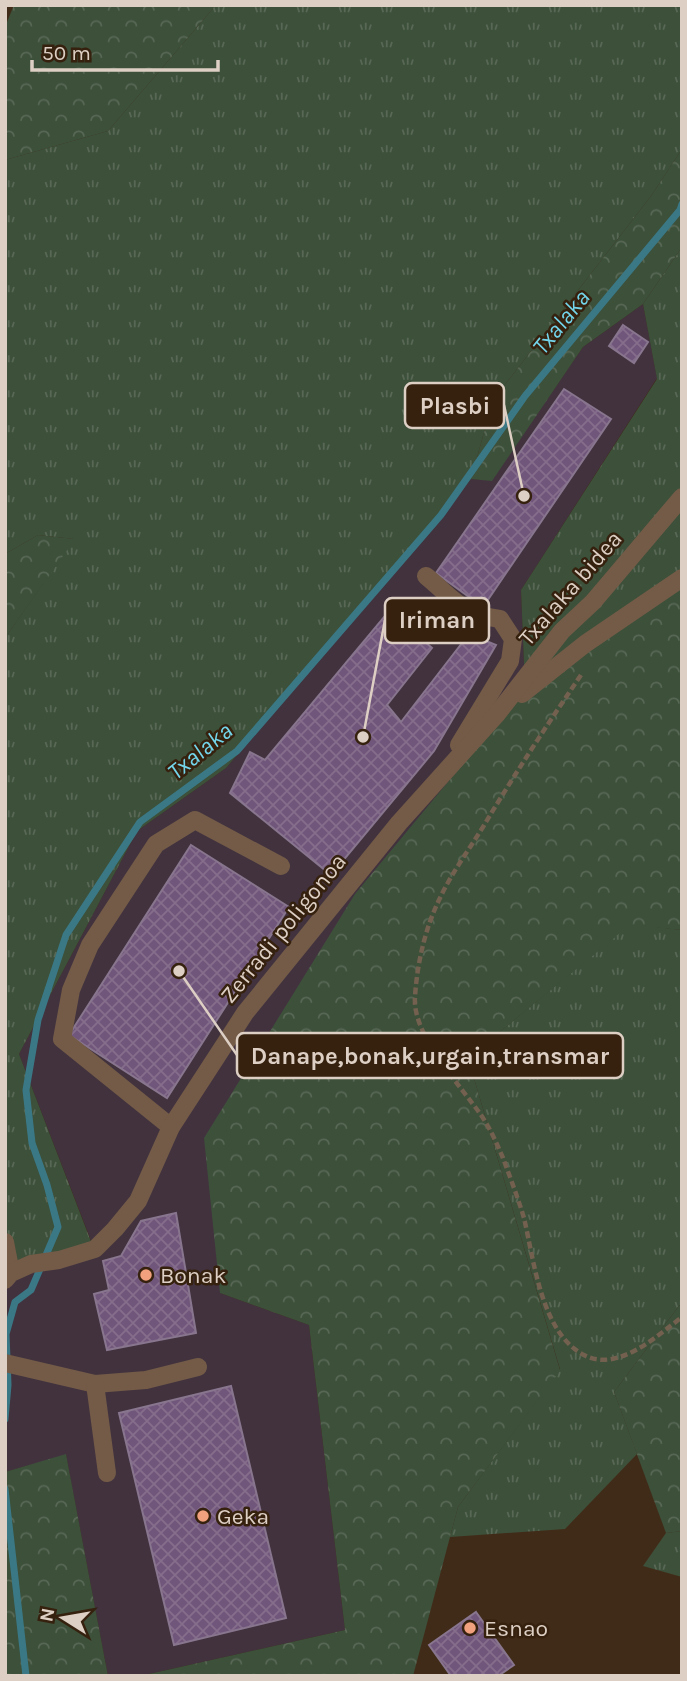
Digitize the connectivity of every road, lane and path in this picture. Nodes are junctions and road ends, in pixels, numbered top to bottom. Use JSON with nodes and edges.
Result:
{"nodes":[{"id":1,"x":682,"y":498,"type":"edge"},
{"id":2,"x":426,"y":576,"type":"dead end"},
{"id":3,"x":682,"y":578,"type":"edge"},
{"id":4,"x":587,"y":665,"type":"dead end"},
{"id":5,"x":497,"y":714,"type":"junction"},
{"id":6,"x":439,"y":778,"type":"junction"},
{"id":7,"x":281,"y":866,"type":"dead end"},
{"id":8,"x":171,"y":1128,"type":"junction"},
{"id":9,"x":5,"y":1242,"type":"edge"},
{"id":10,"x":8,"y":1276,"type":"edge"},
{"id":11,"x":682,"y":1317,"type":"edge"},
{"id":12,"x":5,"y":1363,"type":"edge"},
{"id":13,"x":198,"y":1367,"type":"dead end"},
{"id":14,"x":94,"y":1384,"type":"junction"},
{"id":15,"x":107,"y":1474,"type":"dead end"}],
"edges":[{"from":1,"to":5,"type":"street","name":"Txalaka bidea"},
{"from":2,"to":6,"type":"street"},
{"from":3,"to":5,"type":"street"},
{"from":4,"to":11,"type":"path"},
{"from":5,"to":6,"type":"street","name":"Zerradi poligonoa"},
{"from":6,"to":8,"type":"street","name":"Zerradi poligonoa"},
{"from":7,"to":8,"type":"street"},
{"from":8,"to":10,"type":"street","name":"Zerradi poligonoa"},
{"from":9,"to":10,"type":"street"},
{"from":12,"to":14,"type":"street"},
{"from":13,"to":14,"type":"street"},
{"from":14,"to":15,"type":"street"}]}
